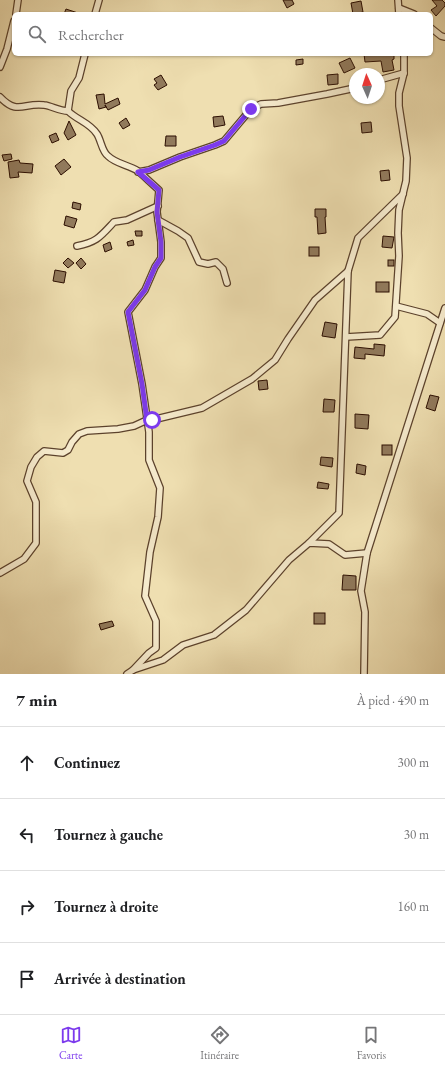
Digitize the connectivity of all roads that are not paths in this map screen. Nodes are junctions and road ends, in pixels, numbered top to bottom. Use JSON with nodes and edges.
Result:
{"nodes":[{"id":1,"x":18,"y":0,"type":"edge"},
{"id":2,"x":99,"y":0,"type":"edge"},
{"id":3,"x":398,"y":0,"type":"edge"},
{"id":4,"x":399,"y":11,"type":"edge"},
{"id":5,"x":16,"y":12,"type":"edge"},
{"id":6,"x":96,"y":12,"type":"edge"},
{"id":7,"x":12,"y":28,"type":"edge"},
{"id":8,"x":433,"y":30,"type":"edge"},
{"id":9,"x":445,"y":37,"type":"edge"},
{"id":10,"x":84,"y":56,"type":"edge"},
{"id":11,"x":404,"y":56,"type":"edge"},
{"id":12,"x":0,"y":67,"type":"edge"},
{"id":13,"x":404,"y":73,"type":"junction"},
{"id":14,"x":385,"y":78,"type":"edge"},
{"id":15,"x":349,"y":89,"type":"edge"},
{"id":16,"x":0,"y":97,"type":"edge"},
{"id":17,"x":68,"y":111,"type":"junction"},
{"id":18,"x":138,"y":172,"type":"junction"},
{"id":19,"x":403,"y":194,"type":"junction"},
{"id":20,"x":158,"y":206,"type":"junction"},
{"id":21,"x":158,"y":220,"type":"junction"},
{"id":22,"x":77,"y":246,"type":"dead end"},
{"id":23,"x":348,"y":271,"type":"junction"},
{"id":24,"x":227,"y":282,"type":"dead end"},
{"id":25,"x":396,"y":306,"type":"junction"},
{"id":26,"x":445,"y":308,"type":"edge"},
{"id":27,"x":440,"y":323,"type":"junction"},
{"id":28,"x":346,"y":337,"type":"junction"},
{"id":29,"x":147,"y":420,"type":"junction"},
{"id":30,"x":309,"y":543,"type":"junction"},
{"id":31,"x":367,"y":553,"type":"junction"},
{"id":32,"x":0,"y":574,"type":"edge"},
{"id":33,"x":133,"y":670,"type":"junction"},
{"id":34,"x":127,"y":674,"type":"edge"},
{"id":35,"x":364,"y":674,"type":"edge"}],
"edges":[{"from":1,"to":5,"type":"street"},
{"from":2,"to":6,"type":"street"},
{"from":3,"to":4,"type":"street"},
{"from":7,"to":12,"type":"street"},
{"from":8,"to":9,"type":"street"},
{"from":10,"to":17,"type":"street"},
{"from":11,"to":13,"type":"street"},
{"from":13,"to":14,"type":"street"},
{"from":13,"to":19,"type":"street"},
{"from":15,"to":18,"type":"street"},
{"from":16,"to":17,"type":"street"},
{"from":17,"to":18,"type":"street"},
{"from":18,"to":20,"type":"street"},
{"from":19,"to":23,"type":"street"},
{"from":19,"to":25,"type":"street"},
{"from":20,"to":21,"type":"street"},
{"from":20,"to":22,"type":"street"},
{"from":21,"to":24,"type":"street"},
{"from":21,"to":29,"type":"street"},
{"from":23,"to":28,"type":"street"},
{"from":23,"to":29,"type":"street"},
{"from":25,"to":27,"type":"street"},
{"from":25,"to":28,"type":"street"},
{"from":26,"to":27,"type":"street"},
{"from":27,"to":31,"type":"street"},
{"from":28,"to":30,"type":"street"},
{"from":29,"to":32,"type":"street"},
{"from":29,"to":33,"type":"street"},
{"from":30,"to":31,"type":"street"},
{"from":30,"to":33,"type":"street"},
{"from":31,"to":35,"type":"street"},
{"from":33,"to":34,"type":"street"}]}
